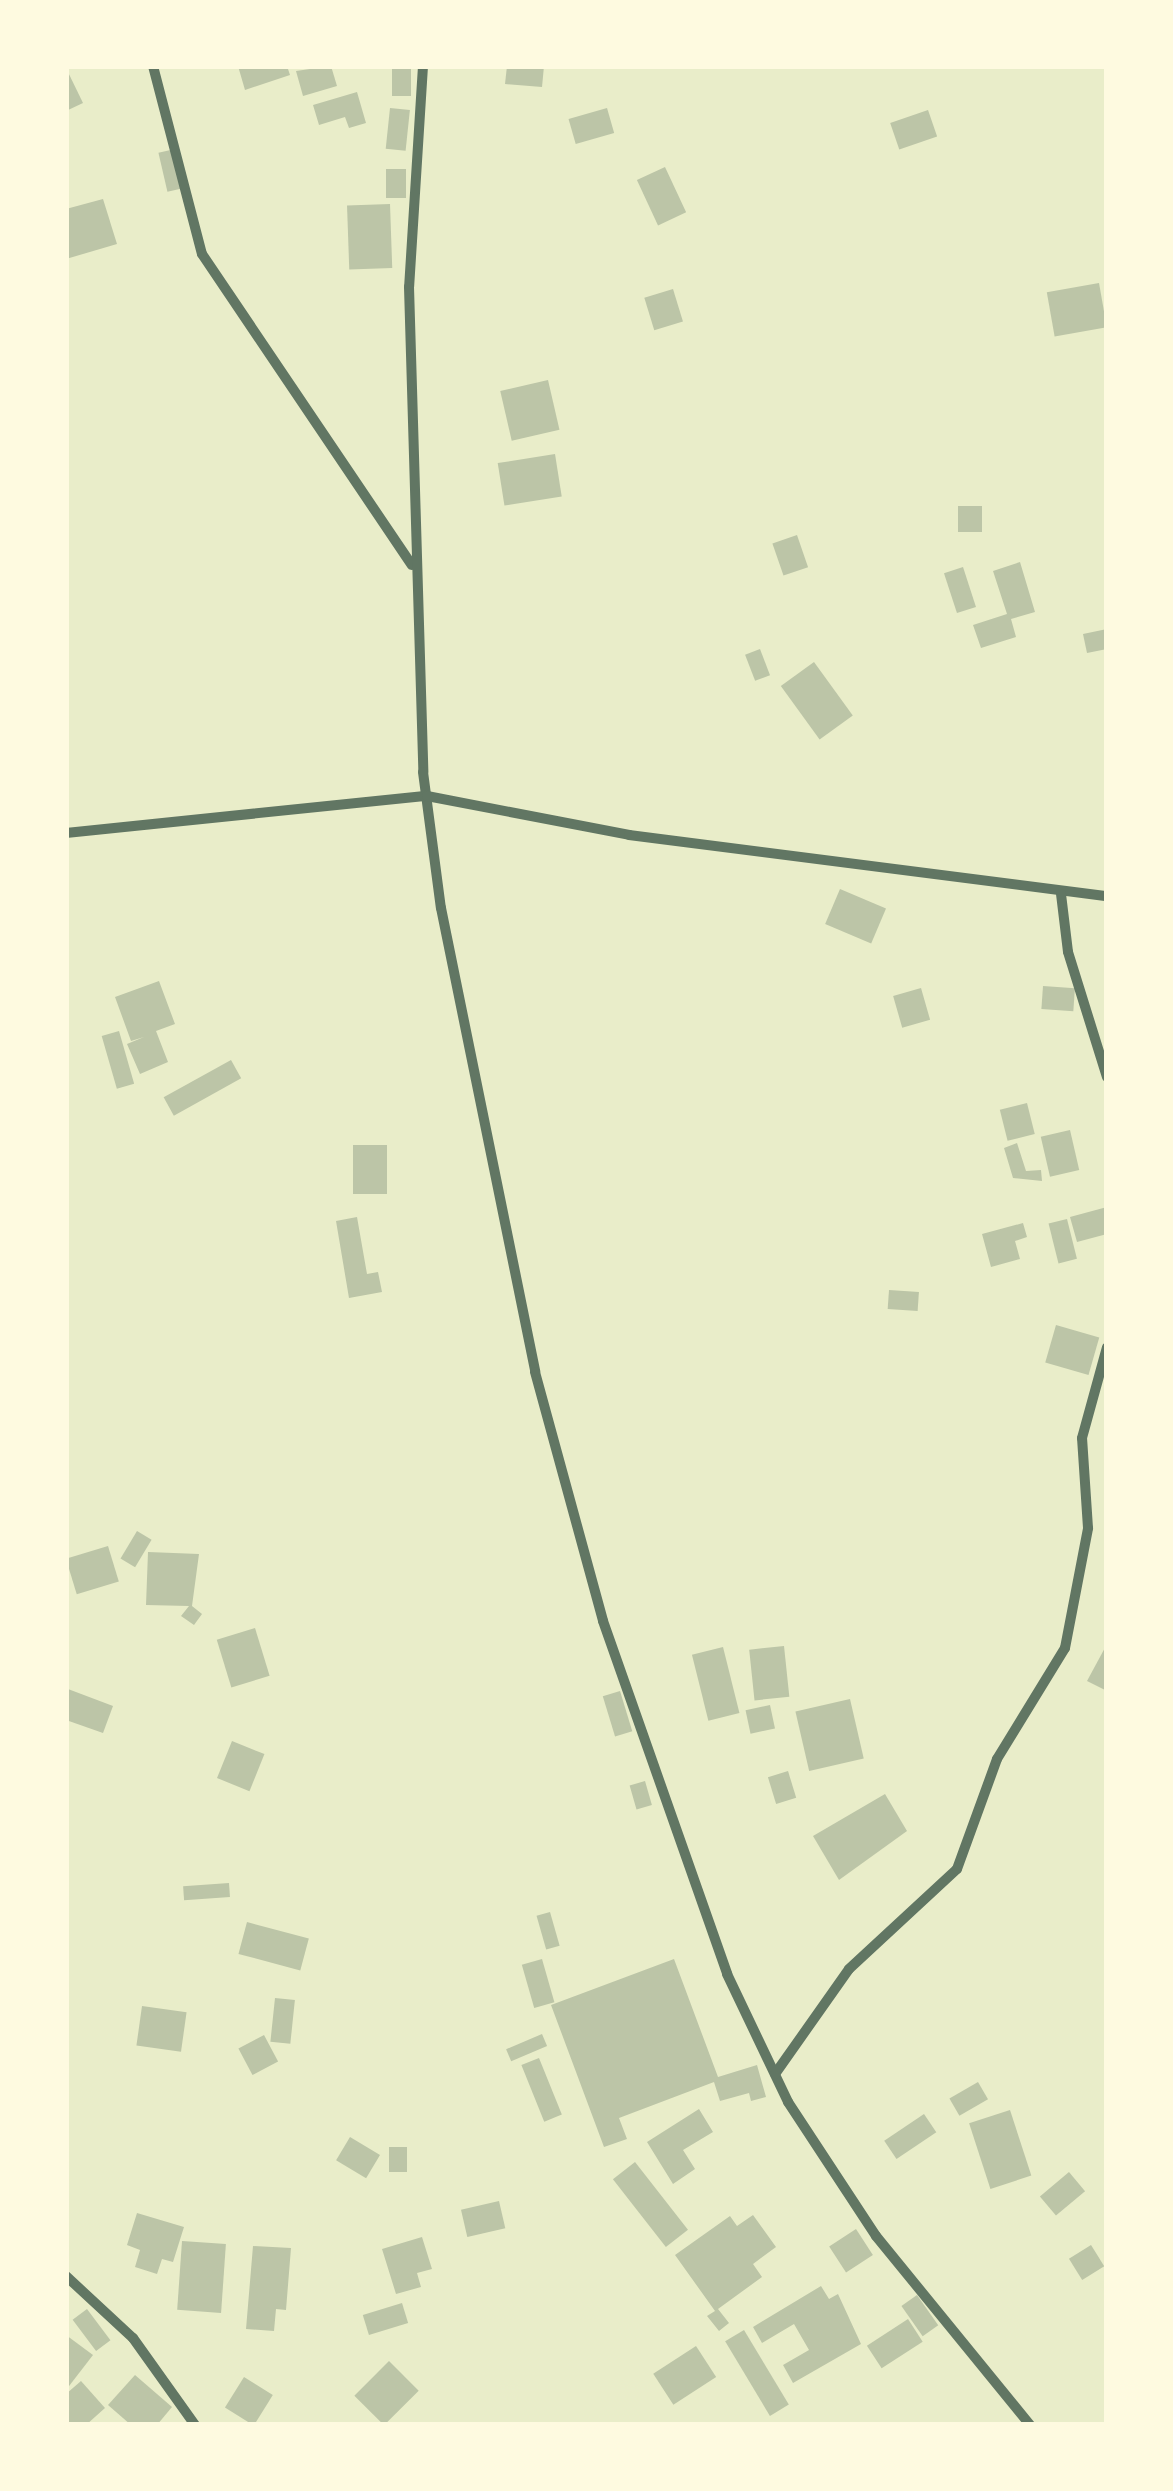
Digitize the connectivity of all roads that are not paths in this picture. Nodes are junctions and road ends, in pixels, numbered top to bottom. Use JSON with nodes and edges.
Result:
{"nodes":[{"id":1,"x":153,"y":66,"type":"edge"},
{"id":2,"x":423,"y":66,"type":"edge"},
{"id":3,"x":413,"y":568,"type":"junction"},
{"id":4,"x":427,"y":796,"type":"junction"},
{"id":5,"x":66,"y":833,"type":"edge"},
{"id":6,"x":1061,"y":894,"type":"junction"},
{"id":7,"x":1107,"y":896,"type":"edge"},
{"id":8,"x":1107,"y":1077,"type":"edge"},
{"id":9,"x":1107,"y":1348,"type":"edge"},
{"id":10,"x":775,"y":2074,"type":"junction"},
{"id":11,"x":66,"y":2276,"type":"edge"},
{"id":12,"x":195,"y":2425,"type":"edge"},
{"id":13,"x":1030,"y":2425,"type":"edge"}],
"edges":[{"from":1,"to":3,"type":"street"},
{"from":2,"to":3,"type":"street"},
{"from":3,"to":4,"type":"street"},
{"from":4,"to":5,"type":"street"},
{"from":4,"to":6,"type":"street"},
{"from":4,"to":10,"type":"street"},
{"from":6,"to":7,"type":"street"},
{"from":6,"to":8,"type":"street"},
{"from":9,"to":10,"type":"street"},
{"from":10,"to":13,"type":"street"},
{"from":11,"to":12,"type":"street"}]}
